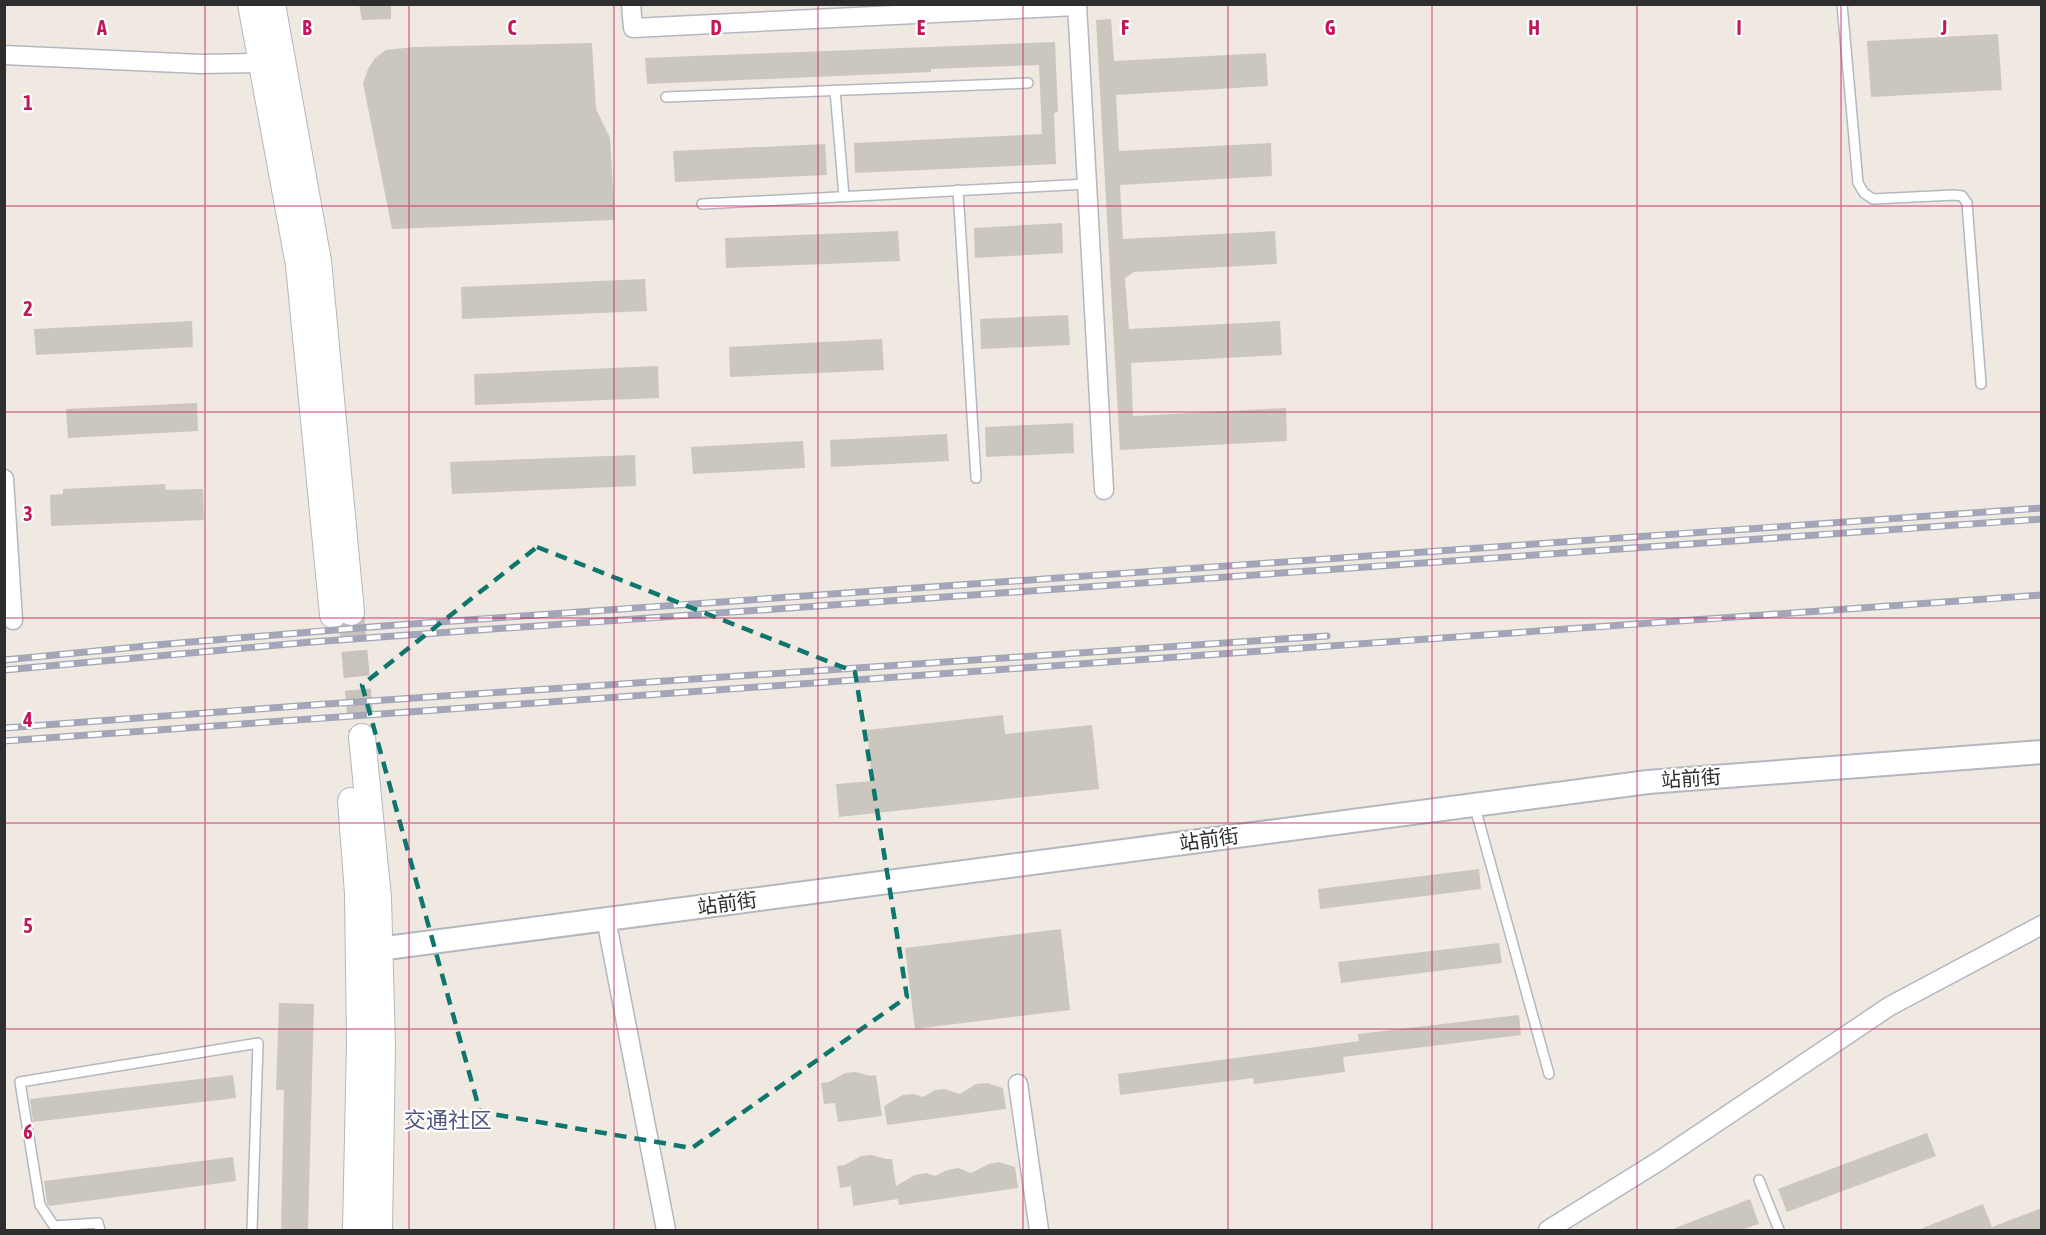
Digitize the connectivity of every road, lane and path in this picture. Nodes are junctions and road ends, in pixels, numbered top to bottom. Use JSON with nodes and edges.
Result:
{"nodes":[{"id":1,"x":251,"y":4,"type":"edge"},
{"id":2,"x":272,"y":4,"type":"edge"},
{"id":3,"x":631,"y":4,"type":"edge"},
{"id":4,"x":1842,"y":4,"type":"edge"},
{"id":5,"x":1077,"y":5,"type":"edge"},
{"id":6,"x":849,"y":11,"type":"edge"},
{"id":7,"x":4,"y":55,"type":"edge"},
{"id":8,"x":262,"y":63,"type":"junction"},
{"id":9,"x":1028,"y":83,"type":"dead end"},
{"id":10,"x":835,"y":90,"type":"junction"},
{"id":11,"x":666,"y":97,"type":"dead end"},
{"id":12,"x":1087,"y":184,"type":"junction"},
{"id":13,"x":958,"y":190,"type":"junction"},
{"id":14,"x":844,"y":196,"type":"junction"},
{"id":15,"x":702,"y":204,"type":"dead end"},
{"id":16,"x":1982,"y":384,"type":"dead end"},
{"id":17,"x":975,"y":478,"type":"dead end"},
{"id":18,"x":4,"y":479,"type":"edge"},
{"id":19,"x":1104,"y":490,"type":"dead end"},
{"id":20,"x":13,"y":620,"type":"dead end"},
{"id":21,"x":2042,"y":752,"type":"edge"},
{"id":22,"x":1474,"y":804,"type":"junction"},
{"id":23,"x":606,"y":919,"type":"junction"},
{"id":24,"x":2042,"y":925,"type":"edge"},
{"id":25,"x":379,"y":949,"type":"junction"},
{"id":26,"x":1550,"y":1074,"type":"dead end"},
{"id":27,"x":1018,"y":1084,"type":"dead end"},
{"id":28,"x":1759,"y":1180,"type":"dead end"},
{"id":29,"x":100,"y":1230,"type":"edge"},
{"id":30,"x":252,"y":1230,"type":"edge"},
{"id":31,"x":356,"y":1230,"type":"edge"},
{"id":32,"x":379,"y":1230,"type":"edge"},
{"id":33,"x":666,"y":1230,"type":"edge"},
{"id":34,"x":1039,"y":1230,"type":"edge"},
{"id":35,"x":1548,"y":1230,"type":"edge"},
{"id":36,"x":1779,"y":1230,"type":"edge"}],
"edges":[{"from":1,"to":8,"type":"main road"},
{"from":2,"to":8,"type":"main road"},
{"from":3,"to":6,"type":"street"},
{"from":4,"to":16,"type":"lane"},
{"from":5,"to":6,"type":"street"},
{"from":5,"to":12,"type":"street"},
{"from":7,"to":8,"type":"street"},
{"from":9,"to":10,"type":"lane"},
{"from":10,"to":11,"type":"lane"},
{"from":10,"to":14,"type":"lane"},
{"from":12,"to":13,"type":"lane"},
{"from":12,"to":19,"type":"street"},
{"from":13,"to":14,"type":"lane"},
{"from":13,"to":17,"type":"lane"},
{"from":14,"to":15,"type":"lane"},
{"from":18,"to":20,"type":"street"},
{"from":21,"to":22,"type":"street","name":"站前街"},
{"from":22,"to":23,"type":"street","name":"站前街"},
{"from":22,"to":26,"type":"lane"},
{"from":23,"to":25,"type":"street","name":"站前街"},
{"from":23,"to":33,"type":"street"},
{"from":24,"to":35,"type":"street"},
{"from":25,"to":31,"type":"main road"},
{"from":25,"to":32,"type":"main road"},
{"from":27,"to":34,"type":"street"},
{"from":28,"to":36,"type":"lane"},
{"from":29,"to":30,"type":"lane"}]}
